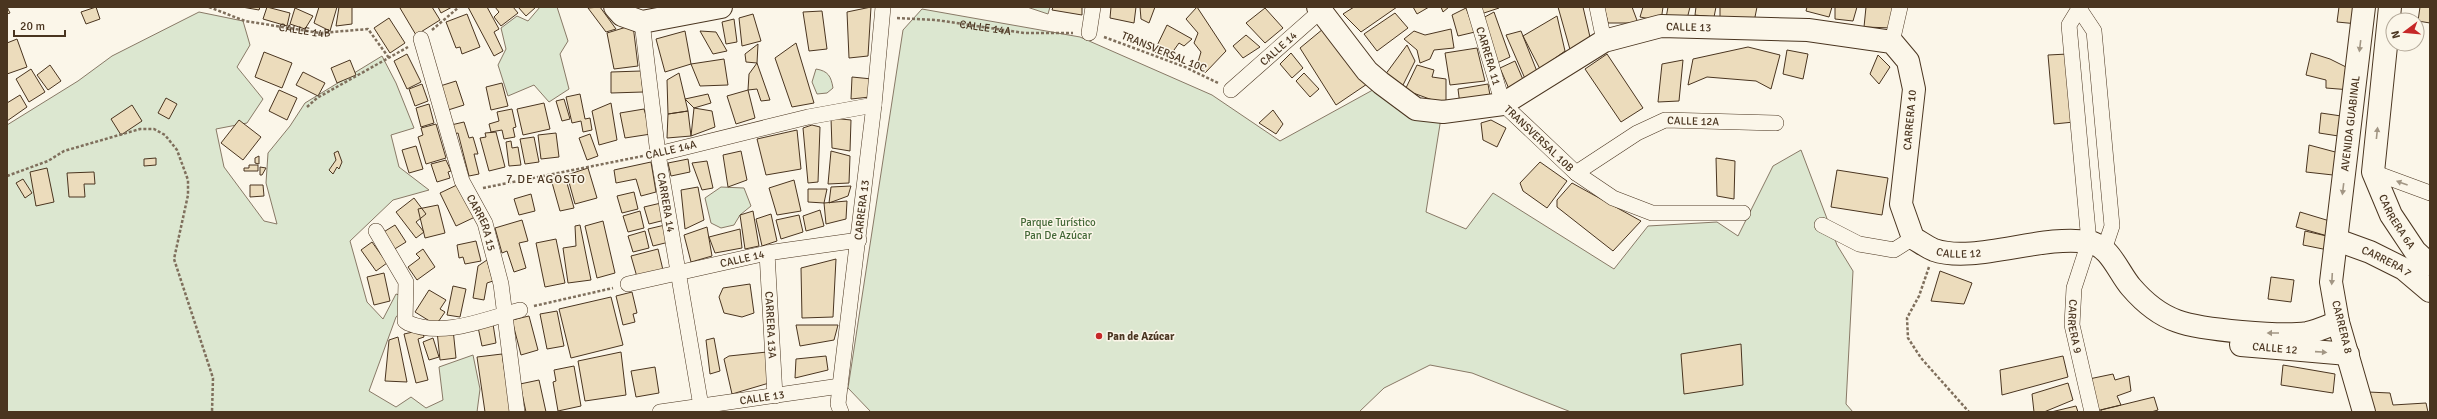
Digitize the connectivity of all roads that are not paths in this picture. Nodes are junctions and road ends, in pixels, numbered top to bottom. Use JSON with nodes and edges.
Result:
{"nodes":[{"id":1,"x":615,"y":7,"type":"edge"},
{"id":2,"x":720,"y":7,"type":"edge"},
{"id":3,"x":1093,"y":7,"type":"edge"},
{"id":4,"x":1474,"y":7,"type":"edge"},
{"id":5,"x":1598,"y":7,"type":"edge"},
{"id":6,"x":1900,"y":7,"type":"edge"},
{"id":7,"x":2364,"y":7,"type":"edge"},
{"id":8,"x":2390,"y":7,"type":"edge"},
{"id":9,"x":1321,"y":8,"type":"edge"},
{"id":10,"x":2080,"y":8,"type":"edge"},
{"id":11,"x":883,"y":12,"type":"edge"},
{"id":12,"x":642,"y":22,"type":"junction"},
{"id":13,"x":1089,"y":33,"type":"road end"},
{"id":14,"x":421,"y":39,"type":"road end"},
{"id":15,"x":1604,"y":41,"type":"junction"},
{"id":16,"x":1892,"y":42,"type":"junction"},
{"id":17,"x":1231,"y":90,"type":"road end"},
{"id":18,"x":1503,"y":104,"type":"junction"},
{"id":19,"x":874,"y":105,"type":"junction"},
{"id":20,"x":1776,"y":123,"type":"dead end"},
{"id":21,"x":658,"y":154,"type":"junction"},
{"id":22,"x":2373,"y":172,"type":"junction"},
{"id":23,"x":1576,"y":173,"type":"junction"},
{"id":24,"x":2430,"y":193,"type":"edge"},
{"id":25,"x":1743,"y":214,"type":"dead end"},
{"id":26,"x":1822,"y":225,"type":"dead end"},
{"id":27,"x":376,"y":232,"type":"dead end"},
{"id":28,"x":1913,"y":238,"type":"junction"},
{"id":29,"x":859,"y":240,"type":"junction"},
{"id":30,"x":2337,"y":240,"type":"junction"},
{"id":31,"x":2097,"y":246,"type":"junction"},
{"id":32,"x":767,"y":253,"type":"junction"},
{"id":33,"x":2416,"y":262,"type":"edge"},
{"id":34,"x":677,"y":273,"type":"junction"},
{"id":35,"x":628,"y":284,"type":"road end"},
{"id":36,"x":2430,"y":291,"type":"edge"},
{"id":37,"x":520,"y":310,"type":"road end"},
{"id":38,"x":504,"y":314,"type":"junction"},
{"id":39,"x":2338,"y":322,"type":"junction"},
{"id":40,"x":2348,"y":354,"type":"junction"},
{"id":41,"x":840,"y":386,"type":"junction"},
{"id":42,"x":775,"y":396,"type":"junction"},
{"id":43,"x":701,"y":409,"type":"edge"},
{"id":44,"x":517,"y":412,"type":"edge"},
{"id":45,"x":660,"y":412,"type":"edge"},
{"id":46,"x":840,"y":412,"type":"edge"},
{"id":47,"x":2092,"y":412,"type":"edge"},
{"id":48,"x":2364,"y":412,"type":"edge"}],
"edges":[{"from":1,"to":12,"type":"street"},
{"from":2,"to":12,"type":"street"},
{"from":3,"to":13,"type":"street"},
{"from":4,"to":18,"type":"street","name":"CARRERA 11"},
{"from":5,"to":15,"type":"street"},
{"from":6,"to":16,"type":"street"},
{"from":7,"to":30,"type":"street","name":"AVENIDA GUABINAL","one_way":true},
{"from":22,"to":8,"type":"street","one_way":true},
{"from":9,"to":17,"type":"street","name":"CALLE 14"},
{"from":9,"to":18,"type":"street","name":"TRANSVERSAL 10B"},
{"from":10,"to":31,"type":"street"},
{"from":10,"to":31,"type":"street","name":"CARRERA 9"},
{"from":11,"to":19,"type":"street","name":"CARRERA 13"},
{"from":12,"to":21,"type":"street","name":"CARRERA 14"},
{"from":14,"to":38,"type":"street","name":"CARRERA 15"},
{"from":15,"to":16,"type":"street","name":"CALLE 13"},
{"from":15,"to":18,"type":"street","name":"CALLE 13"},
{"from":16,"to":28,"type":"street","name":"CARRERA 10"},
{"from":18,"to":23,"type":"street","name":"TRANSVERSAL 10B"},
{"from":19,"to":21,"type":"street","name":"CALLE 14A"},
{"from":19,"to":29,"type":"street","name":"CARRERA 13"},
{"from":20,"to":23,"type":"street","name":"CALLE 12A"},
{"from":21,"to":34,"type":"street","name":"CARRERA 14"},
{"from":24,"to":22,"type":"street","one_way":true},
{"from":22,"to":33,"type":"street","name":"CARRERA 6A"},
{"from":23,"to":25,"type":"street","name":"TRANSVERSAL 10B"},
{"from":26,"to":28,"type":"street"},
{"from":27,"to":38,"type":"street"},
{"from":28,"to":31,"type":"street","name":"CALLE 12"},
{"from":29,"to":32,"type":"street","name":"CALLE 14"},
{"from":29,"to":41,"type":"street","name":"CARRERA 13"},
{"from":30,"to":33,"type":"street","name":"CARRERA 7"},
{"from":30,"to":39,"type":"street","name":"CARRERA 8","one_way":true},
{"from":39,"to":31,"type":"street","name":"CALLE 12","one_way":true},
{"from":31,"to":40,"type":"street","name":"CALLE 12","one_way":true},
{"from":31,"to":47,"type":"street","name":"CARRERA 9"},
{"from":32,"to":34,"type":"street","name":"CALLE 14"},
{"from":32,"to":42,"type":"street","name":"CARRERA 13A"},
{"from":33,"to":36,"type":"street","name":"CARRERA 7"},
{"from":34,"to":35,"type":"street","name":"CALLE 14"},
{"from":34,"to":43,"type":"street","name":"CARRERA 14"},
{"from":37,"to":38,"type":"street"},
{"from":38,"to":44,"type":"street","name":"CARRERA 15"},
{"from":39,"to":40,"type":"street","name":"CARRERA 8"},
{"from":40,"to":48,"type":"street","name":"CARRERA 8"},
{"from":41,"to":42,"type":"street","name":"CALLE 13"},
{"from":41,"to":46,"type":"street","name":"CARRERA 13"},
{"from":42,"to":43,"type":"street","name":"CALLE 13"},
{"from":43,"to":45,"type":"street","name":"CALLE 13"}]}
